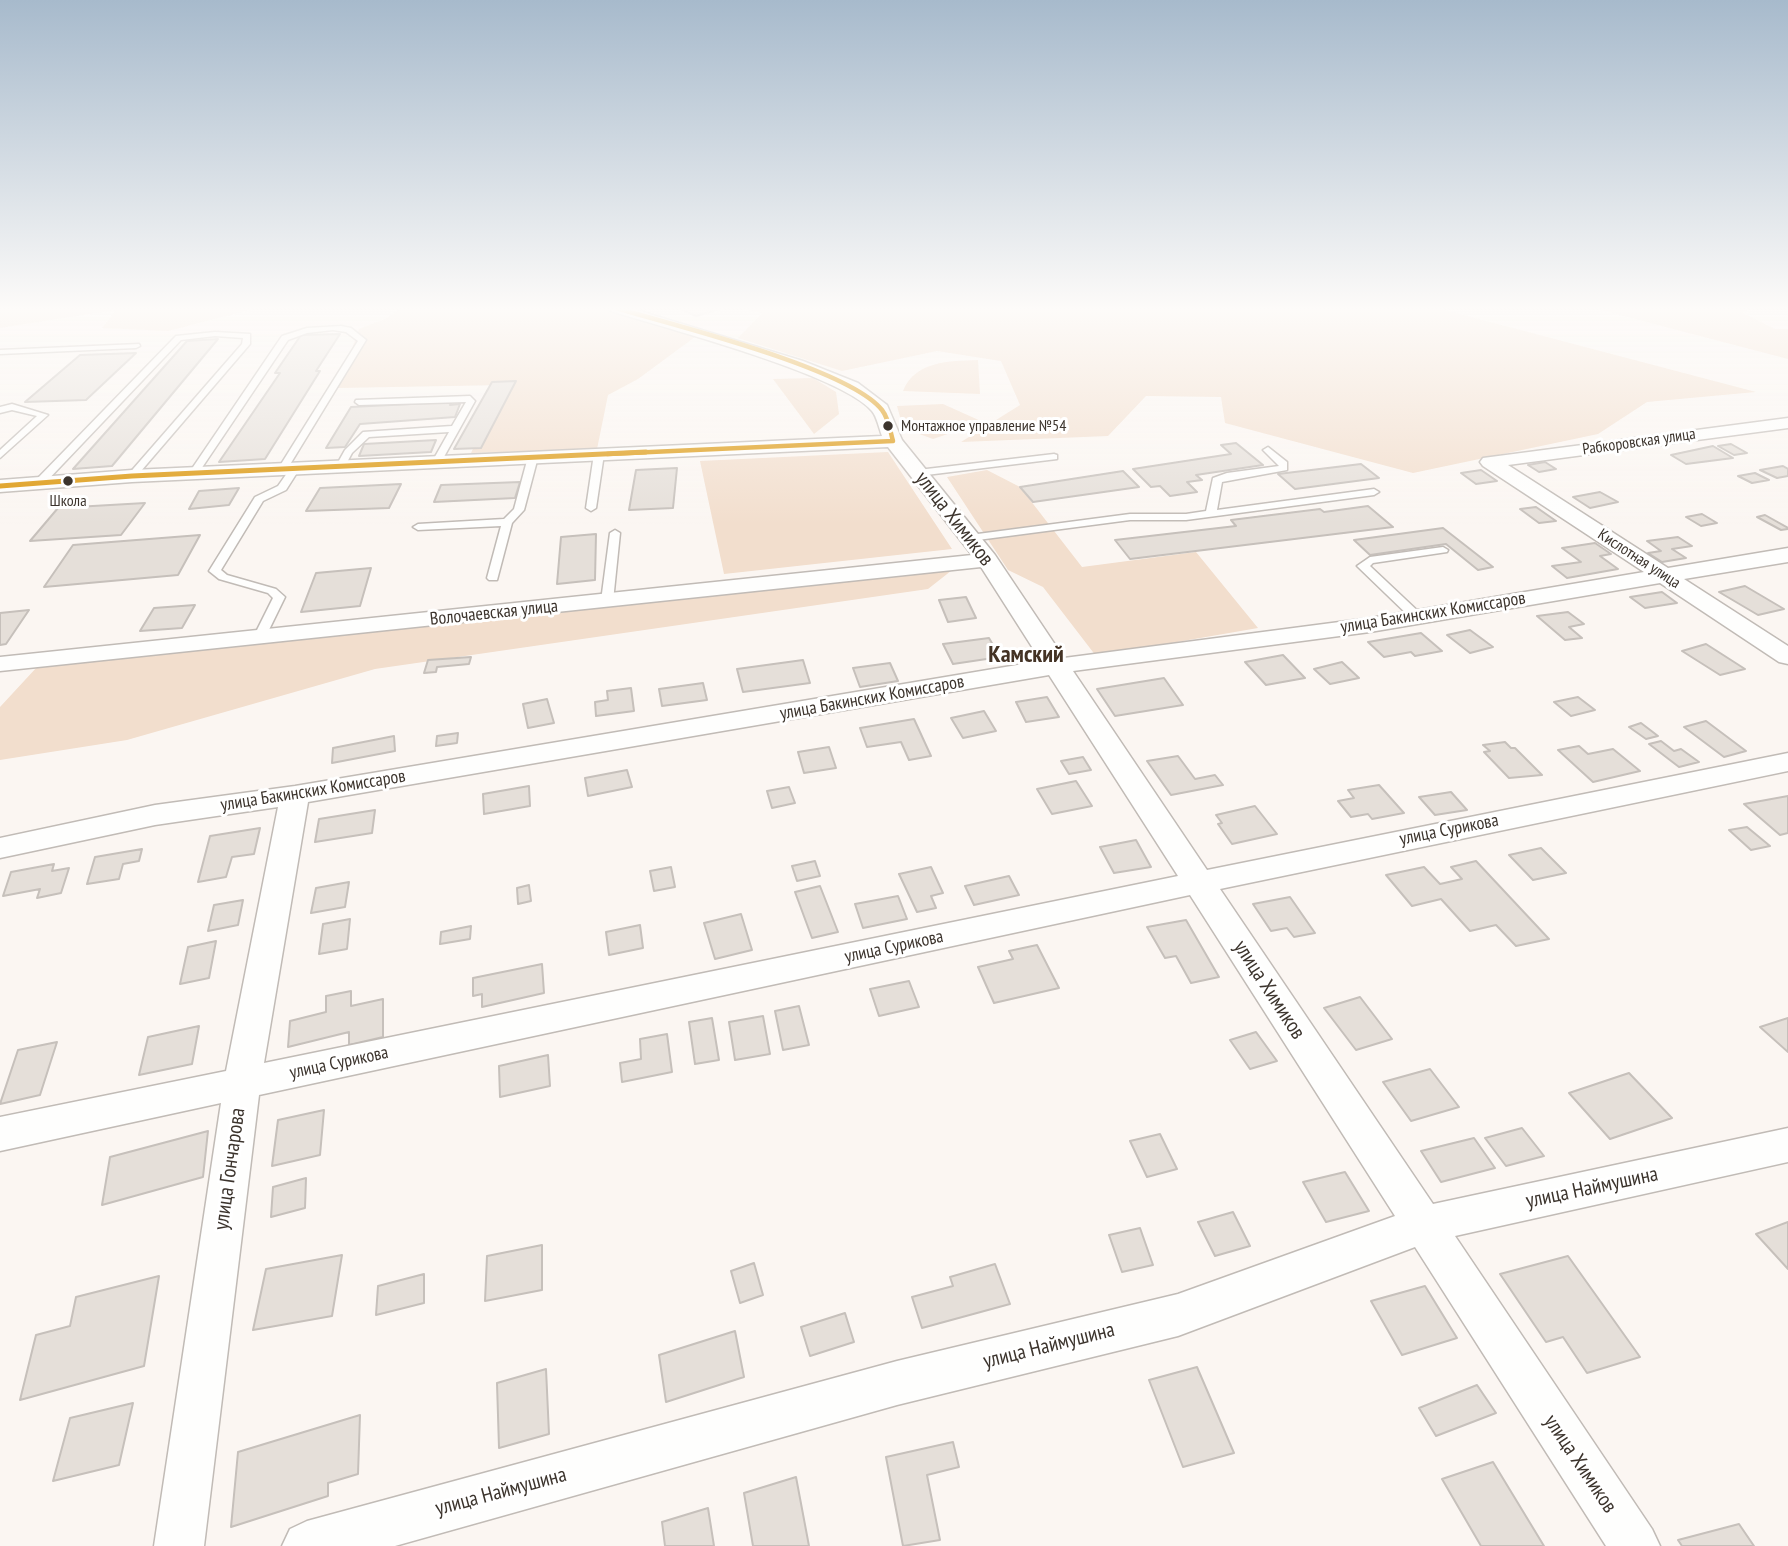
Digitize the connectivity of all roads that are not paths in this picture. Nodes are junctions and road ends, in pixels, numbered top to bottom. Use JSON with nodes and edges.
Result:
{"nodes":[{"id":1,"x":138,"y":380,"type":"edge"},
{"id":2,"x":215,"y":380,"type":"edge"},
{"id":3,"x":257,"y":380,"type":"edge"},
{"id":4,"x":339,"y":380,"type":"edge"},
{"id":5,"x":835,"y":380,"type":"edge"},
{"id":6,"x":359,"y":402,"type":"dead end"},
{"id":7,"x":0,"y":404,"type":"edge"},
{"id":8,"x":12,"y":407,"type":"junction"},
{"id":9,"x":0,"y":410,"type":"edge"},
{"id":10,"x":1788,"y":423,"type":"edge"},
{"id":11,"x":456,"y":429,"type":"junction"},
{"id":12,"x":892,"y":441,"type":"junction"},
{"id":13,"x":1268,"y":450,"type":"dead end"},
{"id":14,"x":599,"y":454,"type":"junction"},
{"id":15,"x":0,"y":455,"type":"edge"},
{"id":16,"x":533,"y":457,"type":"junction"},
{"id":17,"x":1054,"y":457,"type":"dead end"},
{"id":18,"x":438,"y":462,"type":"junction"},
{"id":19,"x":1490,"y":462,"type":"joint"},
{"id":20,"x":341,"y":466,"type":"junction"},
{"id":21,"x":289,"y":469,"type":"junction"},
{"id":22,"x":194,"y":473,"type":"junction"},
{"id":23,"x":918,"y":473,"type":"junction"},
{"id":24,"x":132,"y":476,"type":"junction"},
{"id":25,"x":39,"y":483,"type":"junction"},
{"id":26,"x":0,"y":486,"type":"edge"},
{"id":27,"x":1374,"y":492,"type":"dead end"},
{"id":28,"x":591,"y":508,"type":"dead end"},
{"id":29,"x":1211,"y":514,"type":"junction"},
{"id":30,"x":508,"y":522,"type":"junction"},
{"id":31,"x":418,"y":527,"type":"dead end"},
{"id":32,"x":615,"y":533,"type":"dead end"},
{"id":33,"x":979,"y":549,"type":"junction"},
{"id":34,"x":1443,"y":550,"type":"dead end"},
{"id":35,"x":1788,"y":555,"type":"edge"},
{"id":36,"x":1665,"y":575,"type":"junction"},
{"id":37,"x":493,"y":578,"type":"dead end"},
{"id":38,"x":607,"y":601,"type":"junction"},
{"id":39,"x":1417,"y":617,"type":"junction"},
{"id":40,"x":259,"y":638,"type":"junction"},
{"id":41,"x":1788,"y":657,"type":"edge"},
{"id":42,"x":0,"y":664,"type":"edge"},
{"id":43,"x":1057,"y":666,"type":"junction"},
{"id":44,"x":1788,"y":762,"type":"edge"},
{"id":45,"x":295,"y":795,"type":"junction"},
{"id":46,"x":0,"y":848,"type":"edge"},
{"id":47,"x":1198,"y":880,"type":"junction"},
{"id":48,"x":242,"y":1083,"type":"junction"},
{"id":49,"x":0,"y":1134,"type":"edge"},
{"id":50,"x":1788,"y":1145,"type":"edge"},
{"id":51,"x":1422,"y":1225,"type":"junction"},
{"id":52,"x":179,"y":1546,"type":"edge"},
{"id":53,"x":307,"y":1546,"type":"edge"},
{"id":54,"x":1635,"y":1546,"type":"edge"}],
"edges":[{"from":1,"to":25,"type":"lane"},
{"from":2,"to":24,"type":"lane"},
{"from":3,"to":22,"type":"lane"},
{"from":4,"to":21,"type":"lane"},
{"from":5,"to":12,"type":"street","name":"улица Химиков"},
{"from":6,"to":11,"type":"lane"},
{"from":7,"to":8,"type":"lane"},
{"from":8,"to":9,"type":"lane"},
{"from":8,"to":15,"type":"lane"},
{"from":10,"to":19,"type":"street","name":"Рабкоровская улица"},
{"from":11,"to":18,"type":"lane"},
{"from":11,"to":20,"type":"lane"},
{"from":12,"to":14,"type":"street"},
{"from":12,"to":23,"type":"street","name":"улица Химиков"},
{"from":13,"to":29,"type":"lane"},
{"from":14,"to":16,"type":"street"},
{"from":14,"to":28,"type":"lane"},
{"from":16,"to":18,"type":"street"},
{"from":16,"to":30,"type":"lane"},
{"from":17,"to":23,"type":"lane"},
{"from":18,"to":20,"type":"street"},
{"from":19,"to":36,"type":"street","name":"Кислотная улица"},
{"from":20,"to":21,"type":"street"},
{"from":21,"to":22,"type":"street"},
{"from":21,"to":40,"type":"lane"},
{"from":22,"to":24,"type":"street"},
{"from":23,"to":33,"type":"street","name":"улица Химиков"},
{"from":24,"to":25,"type":"street"},
{"from":25,"to":26,"type":"street"},
{"from":27,"to":29,"type":"lane"},
{"from":29,"to":33,"type":"lane"},
{"from":30,"to":31,"type":"lane"},
{"from":30,"to":37,"type":"lane"},
{"from":32,"to":38,"type":"lane"},
{"from":33,"to":38,"type":"street","name":"Волочаевская улица"},
{"from":33,"to":43,"type":"street","name":"улица Химиков"},
{"from":34,"to":39,"type":"lane"},
{"from":35,"to":36,"type":"street","name":"улица Бакинских Комиссаров"},
{"from":36,"to":39,"type":"street","name":"улица Бакинских Комиссаров"},
{"from":36,"to":41,"type":"street","name":"Кислотная улица"},
{"from":38,"to":40,"type":"street","name":"Волочаевская улица"},
{"from":39,"to":43,"type":"street","name":"улица Бакинских Комиссаров"},
{"from":40,"to":42,"type":"street","name":"Волочаевская улица"},
{"from":43,"to":45,"type":"street","name":"улица Бакинских Комиссаров"},
{"from":43,"to":47,"type":"street","name":"улица Химиков"},
{"from":44,"to":47,"type":"street","name":"улица Сурикова"},
{"from":45,"to":46,"type":"street","name":"улица Бакинских Комиссаров"},
{"from":45,"to":48,"type":"street","name":"улица Гончарова"},
{"from":47,"to":48,"type":"street","name":"улица Сурикова"},
{"from":47,"to":51,"type":"street","name":"улица Химиков"},
{"from":48,"to":49,"type":"street","name":"улица Сурикова"},
{"from":48,"to":52,"type":"street","name":"улица Гончарова"},
{"from":50,"to":51,"type":"street","name":"улица Наймушина"},
{"from":51,"to":53,"type":"street","name":"улица Наймушина"},
{"from":51,"to":54,"type":"street","name":"улица Химиков"}]}
